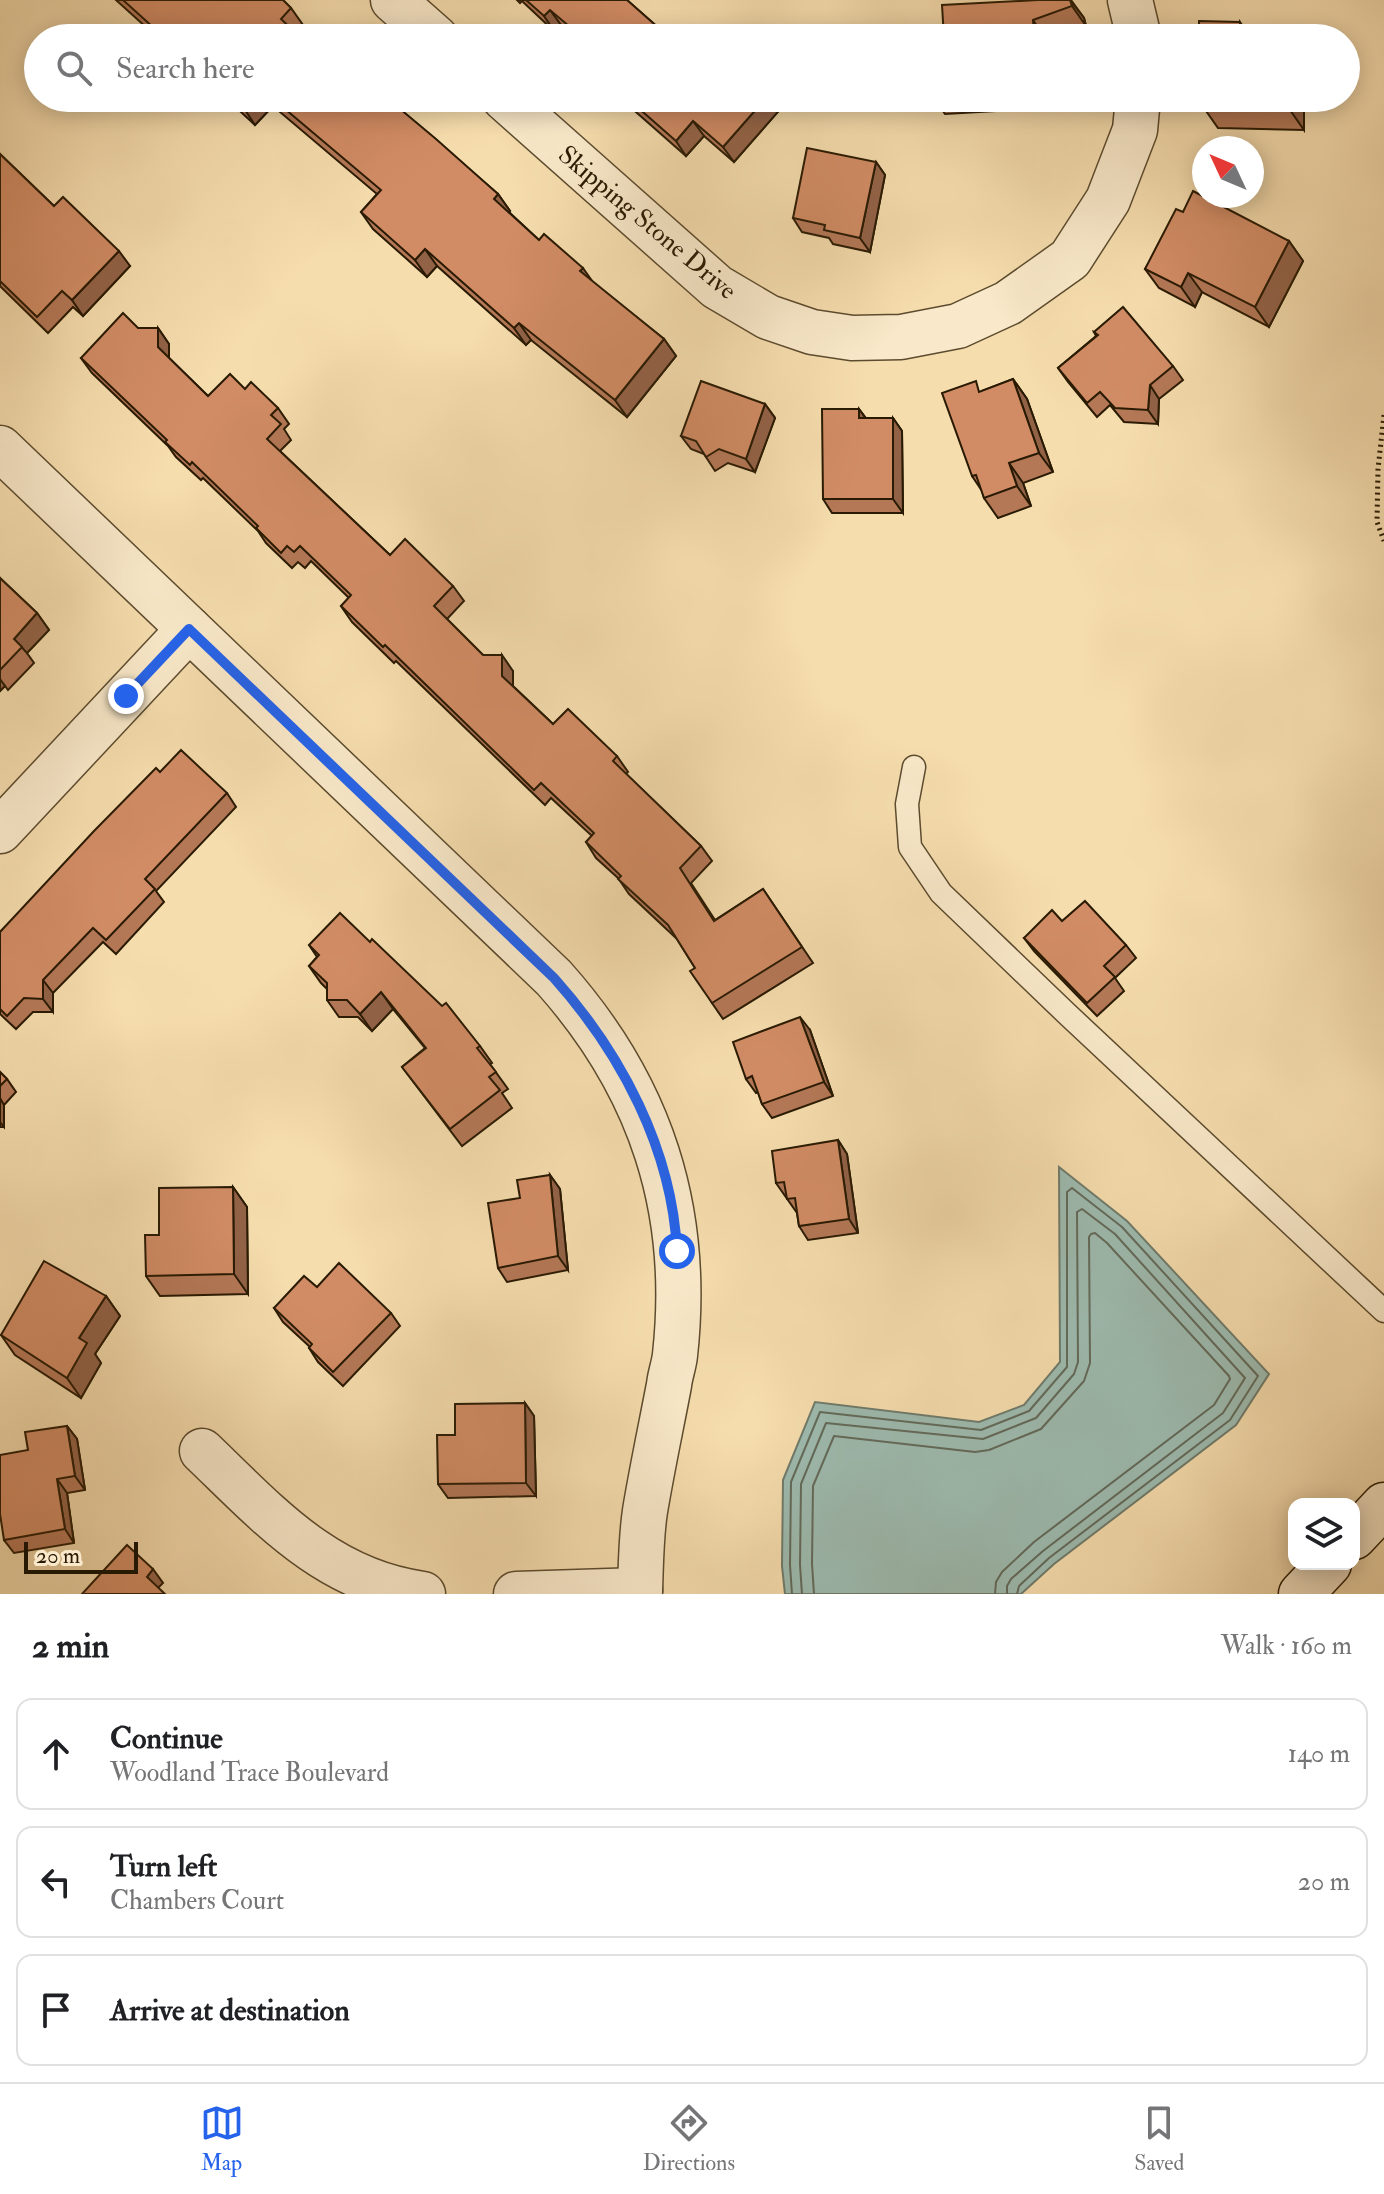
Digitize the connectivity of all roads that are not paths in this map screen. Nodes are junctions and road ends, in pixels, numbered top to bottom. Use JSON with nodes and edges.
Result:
{"nodes":[{"id":1,"x":393,"y":0,"type":"edge"},
{"id":2,"x":1130,"y":0,"type":"edge"},
{"id":3,"x":420,"y":24,"type":"edge"},
{"id":4,"x":1136,"y":24,"type":"edge"},
{"id":5,"x":520,"y":112,"type":"edge"},
{"id":6,"x":1137,"y":112,"type":"edge"},
{"id":7,"x":0,"y":448,"type":"edge"},
{"id":8,"x":189,"y":629,"type":"junction"},
{"id":9,"x":914,"y":767,"type":"dead end"},
{"id":10,"x":0,"y":831,"type":"edge"},
{"id":11,"x":1384,"y":1311,"type":"edge"},
{"id":12,"x":202,"y":1451,"type":"dead end"},
{"id":13,"x":1384,"y":1505,"type":"edge"},
{"id":14,"x":1360,"y":1531,"type":"edge"},
{"id":15,"x":1323,"y":1570,"type":"edge"},
{"id":16,"x":641,"y":1593,"type":"edge"},
{"id":17,"x":423,"y":1594,"type":"edge"},
{"id":18,"x":516,"y":1594,"type":"edge"},
{"id":19,"x":1301,"y":1594,"type":"edge"}],
"edges":[{"from":1,"to":3,"type":"street"},
{"from":2,"to":4,"type":"street"},
{"from":5,"to":6,"type":"street","name":"Skipping Stone Drive"},
{"from":7,"to":8,"type":"street"},
{"from":8,"to":10,"type":"street"},
{"from":8,"to":16,"type":"street"},
{"from":9,"to":11,"type":"lane"},
{"from":12,"to":17,"type":"street"},
{"from":13,"to":14,"type":"street"},
{"from":15,"to":19,"type":"street"},
{"from":16,"to":18,"type":"street"}]}
